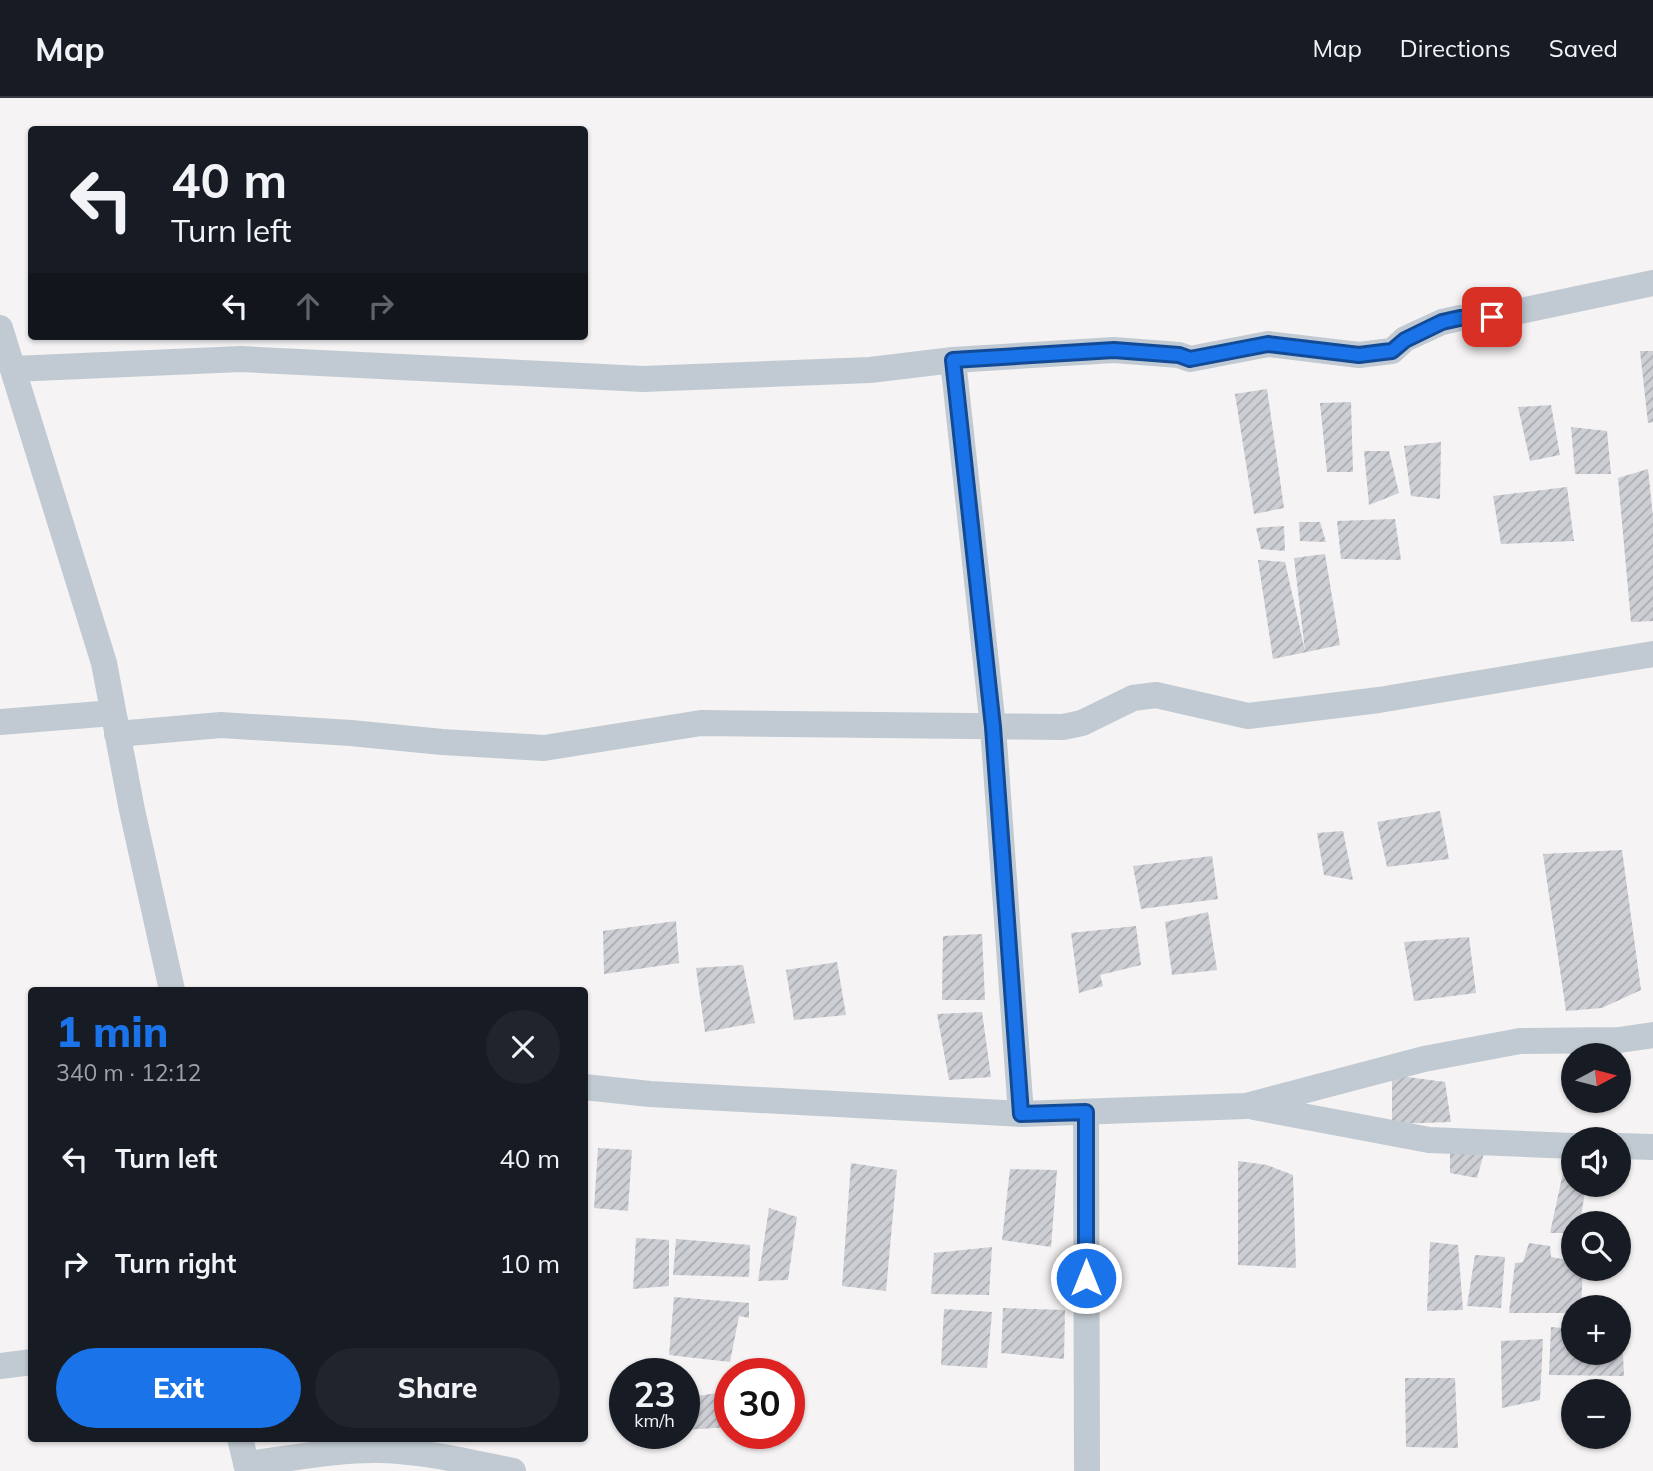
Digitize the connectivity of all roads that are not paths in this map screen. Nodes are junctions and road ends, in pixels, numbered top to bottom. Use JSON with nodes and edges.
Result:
{"nodes":[{"id":1,"x":1653,"y":283,"type":"edge"},
{"id":2,"x":0,"y":328,"type":"edge"},
{"id":3,"x":953,"y":360,"type":"junction"},
{"id":4,"x":13,"y":369,"type":"junction"},
{"id":5,"x":1653,"y":654,"type":"edge"},
{"id":6,"x":0,"y":722,"type":"edge"},
{"id":7,"x":115,"y":723,"type":"junction"},
{"id":8,"x":993,"y":727,"type":"junction"},
{"id":9,"x":171,"y":987,"type":"edge"},
{"id":10,"x":1653,"y":1035,"type":"edge"},
{"id":11,"x":588,"y":1087,"type":"edge"},
{"id":12,"x":1245,"y":1105,"type":"junction"},
{"id":13,"x":1086,"y":1112,"type":"junction"},
{"id":14,"x":1021,"y":1114,"type":"junction"},
{"id":15,"x":1561,"y":1146,"type":"edge"},
{"id":16,"x":1631,"y":1146,"type":"edge"},
{"id":17,"x":1653,"y":1147,"type":"edge"},
{"id":18,"x":28,"y":1362,"type":"edge"},
{"id":19,"x":0,"y":1366,"type":"edge"},
{"id":20,"x":241,"y":1442,"type":"edge"},
{"id":21,"x":247,"y":1468,"type":"edge"},
{"id":22,"x":513,"y":1471,"type":"edge"},
{"id":23,"x":1087,"y":1471,"type":"edge"}],
"edges":[{"from":1,"to":3,"type":"street"},
{"from":2,"to":4,"type":"street"},
{"from":3,"to":4,"type":"street"},
{"from":3,"to":8,"type":"street"},
{"from":4,"to":7,"type":"street"},
{"from":5,"to":8,"type":"street"},
{"from":6,"to":7,"type":"street"},
{"from":7,"to":8,"type":"street"},
{"from":7,"to":9,"type":"street"},
{"from":8,"to":14,"type":"street"},
{"from":10,"to":12,"type":"street"},
{"from":11,"to":14,"type":"street"},
{"from":12,"to":13,"type":"street"},
{"from":12,"to":15,"type":"street"},
{"from":13,"to":14,"type":"street"},
{"from":13,"to":23,"type":"street"},
{"from":16,"to":17,"type":"street"},
{"from":18,"to":19,"type":"street"},
{"from":20,"to":21,"type":"street"},
{"from":21,"to":22,"type":"street"}]}
